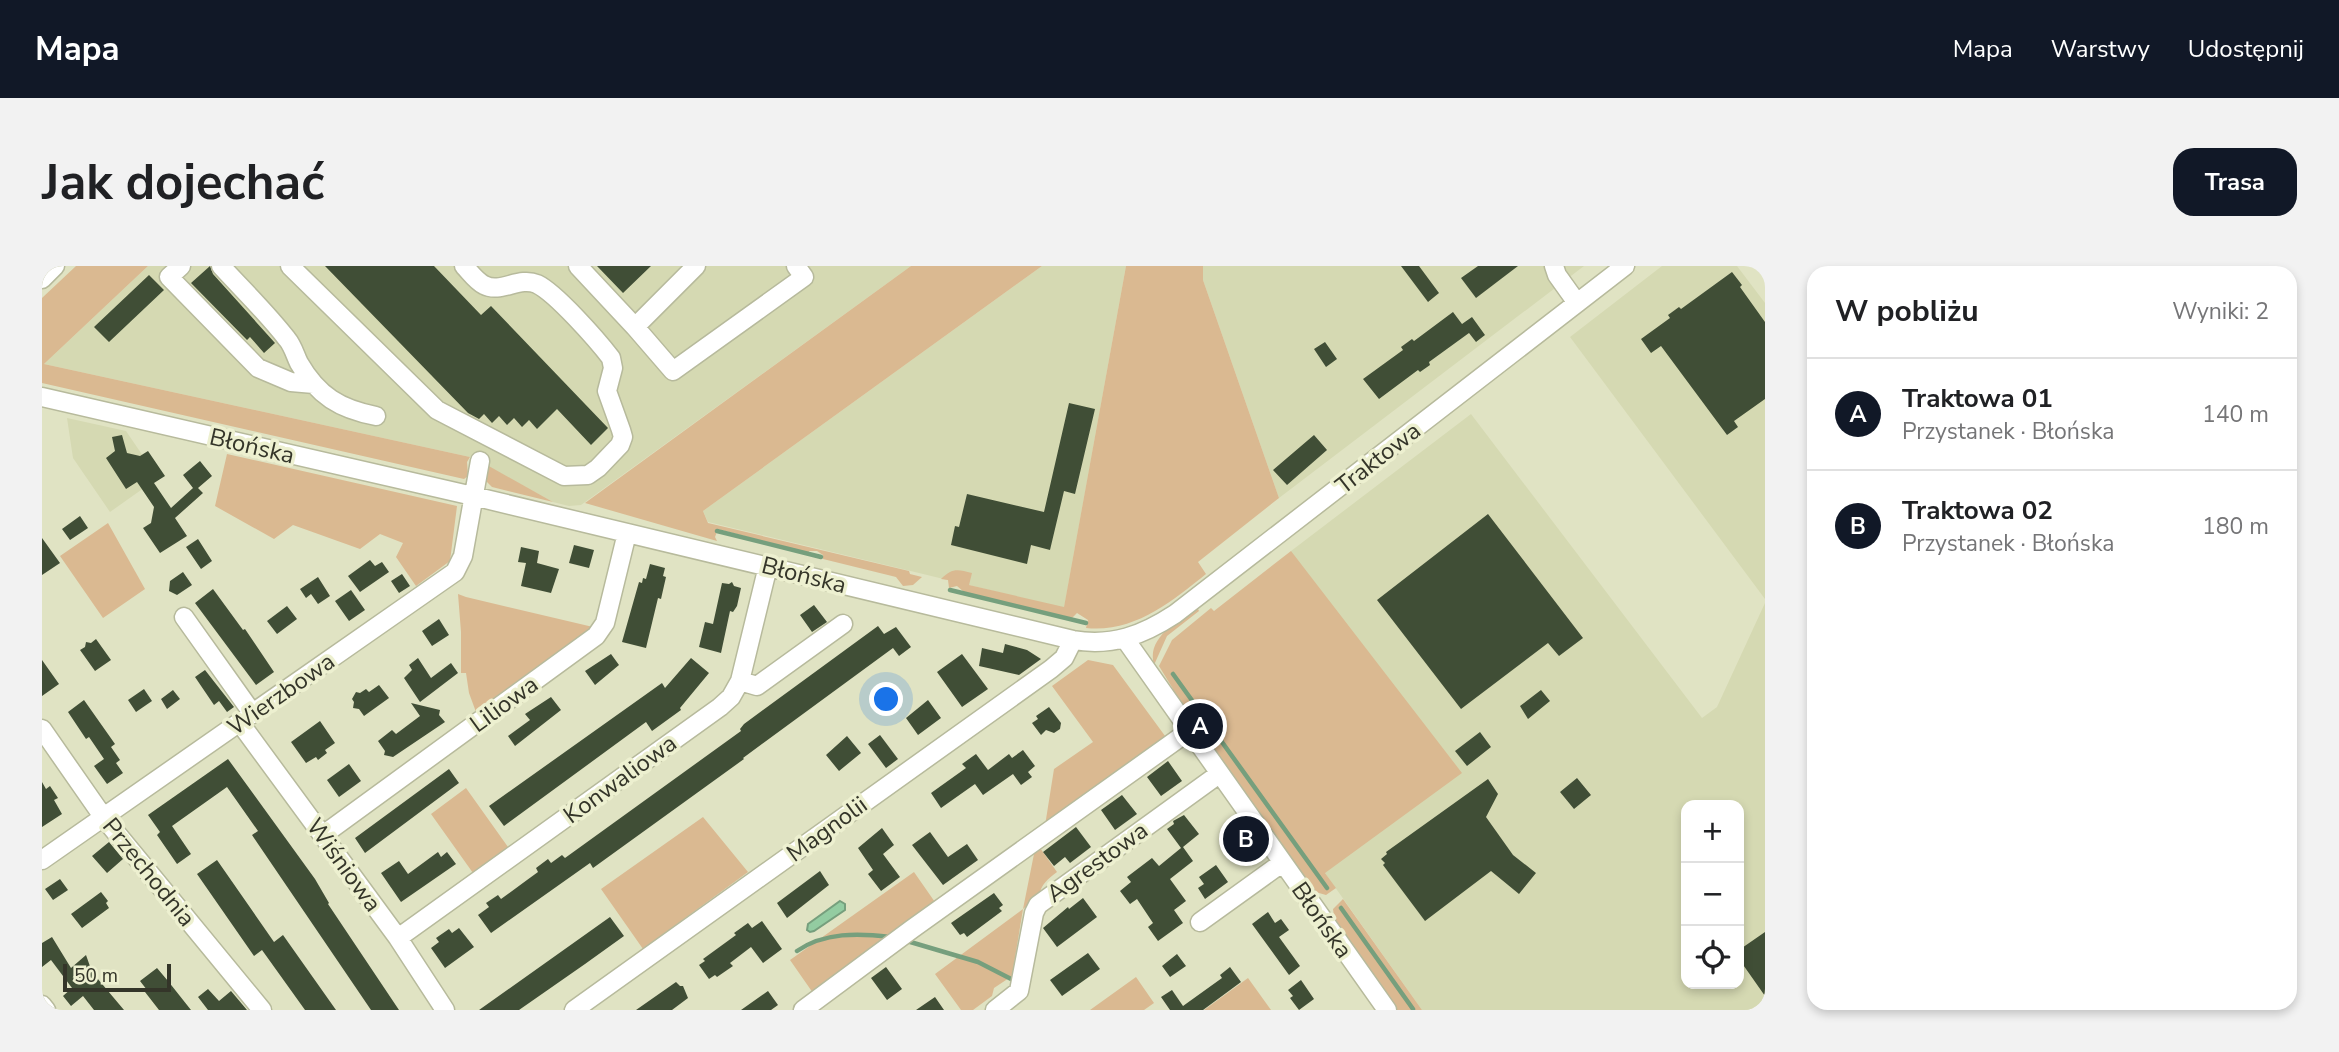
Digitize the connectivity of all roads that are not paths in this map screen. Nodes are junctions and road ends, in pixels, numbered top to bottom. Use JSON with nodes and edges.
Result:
{"nodes":[{"id":1,"x":55,"y":266,"type":"edge"},
{"id":2,"x":181,"y":266,"type":"edge"},
{"id":3,"x":221,"y":266,"type":"edge"},
{"id":4,"x":290,"y":266,"type":"edge"},
{"id":5,"x":464,"y":266,"type":"edge"},
{"id":6,"x":578,"y":266,"type":"edge"},
{"id":7,"x":696,"y":266,"type":"edge"},
{"id":8,"x":796,"y":266,"type":"edge"},
{"id":9,"x":1554,"y":266,"type":"edge"},
{"id":10,"x":1625,"y":266,"type":"edge"},
{"id":11,"x":42,"y":279,"type":"edge"},
{"id":12,"x":1577,"y":303,"type":"junction"},
{"id":13,"x":635,"y":327,"type":"junction"},
{"id":14,"x":314,"y":384,"type":"junction"},
{"id":15,"x":42,"y":397,"type":"edge"},
{"id":16,"x":376,"y":416,"type":"dead end"},
{"id":17,"x":480,"y":461,"type":"dead end"},
{"id":18,"x":473,"y":496,"type":"junction"},
{"id":19,"x":627,"y":533,"type":"junction"},
{"id":20,"x":768,"y":566,"type":"junction"},
{"id":21,"x":184,"y":617,"type":"dead end"},
{"id":22,"x":844,"y":624,"type":"dead end"},
{"id":23,"x":1125,"y":639,"type":"junction"},
{"id":24,"x":1073,"y":640,"type":"junction"},
{"id":25,"x":740,"y":681,"type":"junction"},
{"id":26,"x":246,"y":718,"type":"junction"},
{"id":27,"x":42,"y":729,"type":"edge"},
{"id":28,"x":1189,"y":731,"type":"junction"},
{"id":29,"x":1219,"y":774,"type":"junction"},
{"id":30,"x":104,"y":818,"type":"junction"},
{"id":31,"x":323,"y":835,"type":"junction"},
{"id":32,"x":45,"y":851,"type":"edge"},
{"id":33,"x":1282,"y":863,"type":"junction"},
{"id":34,"x":1200,"y":922,"type":"dead end"},
{"id":35,"x":398,"y":938,"type":"junction"},
{"id":36,"x":42,"y":1005,"type":"edge"},
{"id":37,"x":46,"y":1010,"type":"edge"},
{"id":38,"x":262,"y":1010,"type":"edge"},
{"id":39,"x":445,"y":1010,"type":"edge"},
{"id":40,"x":573,"y":1010,"type":"edge"},
{"id":41,"x":803,"y":1010,"type":"edge"},
{"id":42,"x":995,"y":1010,"type":"edge"},
{"id":43,"x":1387,"y":1010,"type":"edge"}],
"edges":[{"from":1,"to":11,"type":"street"},
{"from":2,"to":14,"type":"street"},
{"from":3,"to":14,"type":"street"},
{"from":4,"to":5,"type":"street"},
{"from":6,"to":13,"type":"street"},
{"from":7,"to":13,"type":"street"},
{"from":8,"to":13,"type":"street"},
{"from":9,"to":12,"type":"street"},
{"from":10,"to":12,"type":"street","name":"Traktowa"},
{"from":12,"to":23,"type":"street","name":"Traktowa"},
{"from":14,"to":16,"type":"street"},
{"from":15,"to":18,"type":"street","name":"Błońska"},
{"from":17,"to":18,"type":"street","name":"Wierzbowa"},
{"from":18,"to":19,"type":"street","name":"Błońska"},
{"from":18,"to":26,"type":"street","name":"Wierzbowa"},
{"from":19,"to":20,"type":"street","name":"Błońska"},
{"from":19,"to":31,"type":"street","name":"Liliowa"},
{"from":20,"to":24,"type":"street","name":"Błońska"},
{"from":20,"to":25,"type":"street","name":"Konwaliowa"},
{"from":21,"to":26,"type":"street","name":"Wiśniowa"},
{"from":22,"to":25,"type":"street"},
{"from":23,"to":24,"type":"street","name":"Błońska"},
{"from":23,"to":28,"type":"street","name":"Błońska"},
{"from":24,"to":40,"type":"street","name":"Magnolii"},
{"from":25,"to":35,"type":"street","name":"Konwaliowa"},
{"from":26,"to":30,"type":"street","name":"Wierzbowa"},
{"from":26,"to":31,"type":"street","name":"Wiśniowa"},
{"from":27,"to":30,"type":"street","name":"Przechodnia"},
{"from":28,"to":29,"type":"street","name":"Błońska"},
{"from":28,"to":41,"type":"street"},
{"from":29,"to":33,"type":"street","name":"Błońska"},
{"from":29,"to":42,"type":"street","name":"Agrestowa"},
{"from":30,"to":32,"type":"street","name":"Wierzbowa"},
{"from":30,"to":38,"type":"street","name":"Przechodnia"},
{"from":31,"to":35,"type":"street","name":"Wiśniowa"},
{"from":33,"to":34,"type":"street"},
{"from":33,"to":43,"type":"street","name":"Błońska"},
{"from":35,"to":39,"type":"street","name":"Wiśniowa"},
{"from":36,"to":37,"type":"street"}]}
